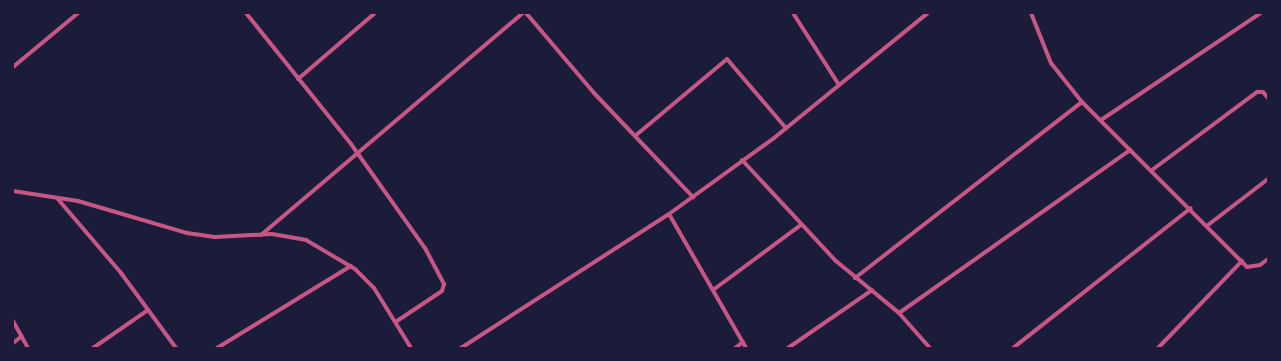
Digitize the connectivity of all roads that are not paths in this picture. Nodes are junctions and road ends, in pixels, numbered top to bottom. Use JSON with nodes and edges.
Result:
{"nodes":[{"id":1,"x":78,"y":13,"type":"edge"},
{"id":2,"x":246,"y":13,"type":"edge"},
{"id":3,"x":375,"y":13,"type":"edge"},
{"id":4,"x":525,"y":13,"type":"edge"},
{"id":5,"x":793,"y":13,"type":"edge"},
{"id":6,"x":928,"y":13,"type":"edge"},
{"id":7,"x":1031,"y":13,"type":"edge"},
{"id":8,"x":1261,"y":13,"type":"edge"},
{"id":9,"x":13,"y":67,"type":"edge"},
{"id":10,"x":298,"y":79,"type":"junction"},
{"id":11,"x":839,"y":85,"type":"junction"},
{"id":12,"x":1268,"y":98,"type":"edge"},
{"id":13,"x":1082,"y":102,"type":"junction"},
{"id":14,"x":1100,"y":120,"type":"junction"},
{"id":15,"x":786,"y":128,"type":"junction"},
{"id":16,"x":635,"y":136,"type":"junction"},
{"id":17,"x":1130,"y":150,"type":"junction"},
{"id":18,"x":358,"y":154,"type":"junction"},
{"id":19,"x":742,"y":160,"type":"junction"},
{"id":20,"x":1152,"y":170,"type":"junction"},
{"id":21,"x":1268,"y":179,"type":"edge"},
{"id":22,"x":13,"y":191,"type":"edge"},
{"id":23,"x":693,"y":197,"type":"junction"},
{"id":24,"x":57,"y":198,"type":"junction"},
{"id":25,"x":1191,"y":208,"type":"junction"},
{"id":26,"x":669,"y":214,"type":"junction"},
{"id":27,"x":801,"y":225,"type":"junction"},
{"id":28,"x":1208,"y":225,"type":"junction"},
{"id":29,"x":260,"y":236,"type":"junction"},
{"id":30,"x":1268,"y":259,"type":"edge"},
{"id":31,"x":1242,"y":261,"type":"junction"},
{"id":32,"x":350,"y":266,"type":"junction"},
{"id":33,"x":855,"y":278,"type":"junction"},
{"id":34,"x":714,"y":290,"type":"junction"},
{"id":35,"x":872,"y":290,"type":"junction"},
{"id":36,"x":148,"y":310,"type":"junction"},
{"id":37,"x":899,"y":313,"type":"junction"},
{"id":38,"x":397,"y":321,"type":"junction"},
{"id":39,"x":13,"y":322,"type":"edge"},
{"id":40,"x":22,"y":336,"type":"junction"},
{"id":41,"x":743,"y":342,"type":"junction"},
{"id":42,"x":13,"y":343,"type":"edge"},
{"id":43,"x":28,"y":348,"type":"edge"},
{"id":44,"x":93,"y":348,"type":"edge"},
{"id":45,"x":176,"y":348,"type":"edge"},
{"id":46,"x":217,"y":348,"type":"edge"},
{"id":47,"x":411,"y":348,"type":"edge"},
{"id":48,"x":461,"y":348,"type":"edge"},
{"id":49,"x":735,"y":348,"type":"edge"},
{"id":50,"x":746,"y":348,"type":"edge"},
{"id":51,"x":788,"y":348,"type":"edge"},
{"id":52,"x":930,"y":348,"type":"edge"},
{"id":53,"x":1013,"y":348,"type":"edge"},
{"id":54,"x":1158,"y":348,"type":"edge"}],
"edges":[{"from":1,"to":9,"type":"street"},
{"from":2,"to":10,"type":"street"},
{"from":3,"to":10,"type":"street"},
{"from":4,"to":16,"type":"street"},
{"from":4,"to":18,"type":"street"},
{"from":5,"to":11,"type":"street"},
{"from":6,"to":11,"type":"street"},
{"from":7,"to":13,"type":"street"},
{"from":8,"to":14,"type":"street"},
{"from":10,"to":18,"type":"street"},
{"from":11,"to":15,"type":"street"},
{"from":12,"to":20,"type":"street"},
{"from":13,"to":14,"type":"street"},
{"from":13,"to":33,"type":"street"},
{"from":14,"to":17,"type":"street"},
{"from":15,"to":16,"type":"street"},
{"from":15,"to":19,"type":"street"},
{"from":16,"to":23,"type":"street"},
{"from":17,"to":20,"type":"street"},
{"from":17,"to":37,"type":"street"},
{"from":18,"to":29,"type":"street"},
{"from":18,"to":38,"type":"street"},
{"from":19,"to":23,"type":"street"},
{"from":19,"to":27,"type":"street"},
{"from":20,"to":25,"type":"street"},
{"from":21,"to":28,"type":"street"},
{"from":22,"to":24,"type":"street"},
{"from":23,"to":26,"type":"street"},
{"from":24,"to":29,"type":"street"},
{"from":24,"to":36,"type":"street"},
{"from":25,"to":28,"type":"street"},
{"from":25,"to":53,"type":"street"},
{"from":26,"to":34,"type":"street"},
{"from":26,"to":48,"type":"street"},
{"from":27,"to":33,"type":"street"},
{"from":27,"to":34,"type":"street"},
{"from":28,"to":31,"type":"street"},
{"from":29,"to":32,"type":"street"},
{"from":30,"to":31,"type":"street"},
{"from":31,"to":54,"type":"street"},
{"from":32,"to":38,"type":"street"},
{"from":32,"to":46,"type":"street"},
{"from":33,"to":35,"type":"street"},
{"from":34,"to":41,"type":"street"},
{"from":35,"to":37,"type":"street"},
{"from":35,"to":51,"type":"street"},
{"from":36,"to":44,"type":"street"},
{"from":36,"to":45,"type":"street"},
{"from":37,"to":52,"type":"street"},
{"from":38,"to":47,"type":"street"},
{"from":39,"to":40,"type":"street"},
{"from":40,"to":42,"type":"street"},
{"from":40,"to":43,"type":"street"},
{"from":41,"to":49,"type":"street"},
{"from":41,"to":50,"type":"street"}]}
